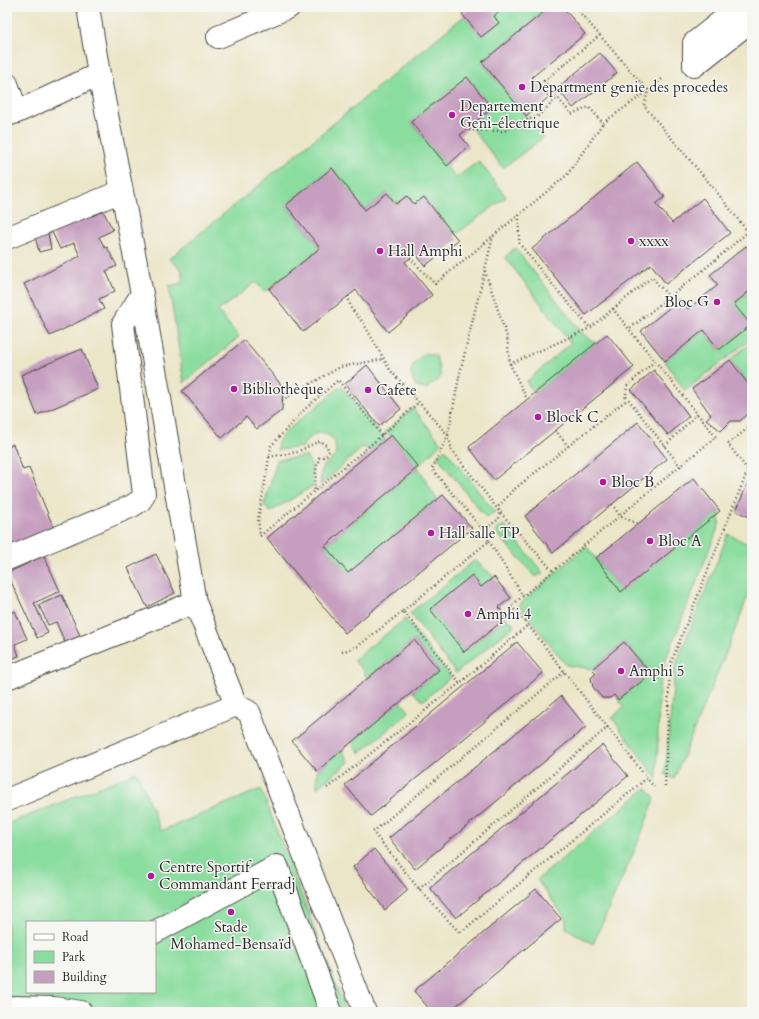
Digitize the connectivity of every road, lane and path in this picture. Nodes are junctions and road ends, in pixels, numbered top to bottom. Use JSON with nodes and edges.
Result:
{"nodes":[{"id":1,"x":88,"y":7,"type":"edge"},
{"id":2,"x":290,"y":7,"type":"edge"},
{"id":3,"x":739,"y":7,"type":"edge"},
{"id":4,"x":576,"y":8,"type":"edge"},
{"id":5,"x":752,"y":20,"type":"edge"},
{"id":6,"x":600,"y":35,"type":"junction"},
{"id":7,"x":218,"y":37,"type":"dead end"},
{"id":8,"x":99,"y":74,"type":"junction"},
{"id":9,"x":662,"y":79,"type":"dead end"},
{"id":10,"x":7,"y":84,"type":"edge"},
{"id":11,"x":648,"y":91,"type":"junction"},
{"id":12,"x":558,"y":98,"type":"junction"},
{"id":13,"x":12,"y":113,"type":"edge"},
{"id":14,"x":603,"y":123,"type":"junction"},
{"id":15,"x":465,"y":130,"type":"dead end"},
{"id":16,"x":122,"y":191,"type":"junction"},
{"id":17,"x":519,"y":215,"type":"junction"},
{"id":18,"x":748,"y":232,"type":"junction"},
{"id":19,"x":493,"y":236,"type":"junction"},
{"id":20,"x":752,"y":236,"type":"edge"},
{"id":21,"x":7,"y":238,"type":"edge"},
{"id":22,"x":410,"y":258,"type":"dead end"},
{"id":23,"x":485,"y":271,"type":"junction"},
{"id":24,"x":142,"y":294,"type":"junction"},
{"id":25,"x":348,"y":296,"type":"dead end"},
{"id":26,"x":669,"y":297,"type":"junction"},
{"id":27,"x":613,"y":309,"type":"junction"},
{"id":28,"x":590,"y":328,"type":"junction"},
{"id":29,"x":630,"y":329,"type":"junction"},
{"id":30,"x":384,"y":358,"type":"junction"},
{"id":31,"x":655,"y":361,"type":"junction"},
{"id":32,"x":510,"y":364,"type":"junction"},
{"id":33,"x":625,"y":395,"type":"junction"},
{"id":34,"x":527,"y":399,"type":"dead end"},
{"id":35,"x":282,"y":400,"type":"dead end"},
{"id":36,"x":419,"y":402,"type":"junction"},
{"id":37,"x":697,"y":414,"type":"junction"},
{"id":38,"x":752,"y":425,"type":"edge"},
{"id":39,"x":555,"y":430,"type":"dead end"},
{"id":40,"x":382,"y":435,"type":"junction"},
{"id":41,"x":448,"y":435,"type":"junction"},
{"id":42,"x":568,"y":446,"type":"junction"},
{"id":43,"x":664,"y":446,"type":"junction"},
{"id":44,"x":269,"y":457,"type":"junction"},
{"id":45,"x":680,"y":466,"type":"junction"},
{"id":46,"x":314,"y":492,"type":"junction"},
{"id":47,"x":612,"y":504,"type":"dead end"},
{"id":48,"x":499,"y":511,"type":"junction"},
{"id":49,"x":620,"y":516,"type":"junction"},
{"id":50,"x":638,"y":524,"type":"dead end"},
{"id":51,"x":483,"y":530,"type":"junction"},
{"id":52,"x":489,"y":541,"type":"junction"},
{"id":53,"x":7,"y":559,"type":"edge"},
{"id":54,"x":553,"y":571,"type":"junction"},
{"id":55,"x":523,"y":596,"type":"junction"},
{"id":56,"x":195,"y":602,"type":"junction"},
{"id":57,"x":403,"y":611,"type":"junction"},
{"id":58,"x":528,"y":625,"type":"junction"},
{"id":59,"x":342,"y":652,"type":"dead end"},
{"id":60,"x":564,"y":672,"type":"junction"},
{"id":61,"x":7,"y":678,"type":"edge"},
{"id":62,"x":460,"y":683,"type":"junction"},
{"id":63,"x":236,"y":705,"type":"junction"},
{"id":64,"x":608,"y":727,"type":"junction"},
{"id":65,"x":647,"y":778,"type":"junction"},
{"id":66,"x":665,"y":786,"type":"dead end"},
{"id":67,"x":654,"y":787,"type":"dead end"},
{"id":68,"x":327,"y":788,"type":"dead end"},
{"id":69,"x":7,"y":800,"type":"edge"},
{"id":70,"x":420,"y":889,"type":"junction"},
{"id":71,"x":156,"y":931,"type":"edge"},
{"id":72,"x":41,"y":993,"type":"edge"},
{"id":73,"x":10,"y":1009,"type":"edge"},
{"id":74,"x":81,"y":1012,"type":"edge"},
{"id":75,"x":331,"y":1012,"type":"edge"},
{"id":76,"x":365,"y":1012,"type":"edge"}],
"edges":[{"from":1,"to":8,"type":"street"},
{"from":2,"to":7,"type":"street"},
{"from":3,"to":5,"type":"street"},
{"from":4,"to":6,"type":"path"},
{"from":6,"to":11,"type":"path"},
{"from":6,"to":12,"type":"path"},
{"from":8,"to":13,"type":"street"},
{"from":8,"to":16,"type":"street"},
{"from":9,"to":11,"type":"path"},
{"from":10,"to":13,"type":"street"},
{"from":11,"to":14,"type":"path"},
{"from":11,"to":18,"type":"path"},
{"from":12,"to":14,"type":"path"},
{"from":12,"to":15,"type":"path"},
{"from":14,"to":17,"type":"path"},
{"from":16,"to":21,"type":"street"},
{"from":16,"to":24,"type":"street"},
{"from":17,"to":19,"type":"path"},
{"from":17,"to":28,"type":"path"},
{"from":18,"to":20,"type":"path"},
{"from":18,"to":26,"type":"path"},
{"from":19,"to":22,"type":"path"},
{"from":19,"to":23,"type":"path"},
{"from":23,"to":32,"type":"path"},
{"from":23,"to":41,"type":"path"},
{"from":24,"to":53,"type":"street"},
{"from":24,"to":56,"type":"street"},
{"from":25,"to":30,"type":"path"},
{"from":26,"to":27,"type":"path"},
{"from":26,"to":29,"type":"path"},
{"from":27,"to":28,"type":"path"},
{"from":27,"to":29,"type":"path"},
{"from":28,"to":32,"type":"path"},
{"from":29,"to":31,"type":"path"},
{"from":30,"to":35,"type":"path"},
{"from":30,"to":36,"type":"path"},
{"from":31,"to":33,"type":"path"},
{"from":31,"to":37,"type":"path"},
{"from":32,"to":34,"type":"path"},
{"from":33,"to":42,"type":"path"},
{"from":33,"to":43,"type":"path"},
{"from":36,"to":40,"type":"path"},
{"from":36,"to":41,"type":"path"},
{"from":37,"to":43,"type":"path"},
{"from":37,"to":45,"type":"path"},
{"from":38,"to":66,"type":"path"},
{"from":39,"to":42,"type":"path"},
{"from":40,"to":44,"type":"path"},
{"from":40,"to":46,"type":"path"},
{"from":41,"to":48,"type":"path"},
{"from":41,"to":51,"type":"path"},
{"from":42,"to":48,"type":"path"},
{"from":43,"to":45,"type":"path"},
{"from":44,"to":46,"type":"path"},
{"from":44,"to":46,"type":"path"},
{"from":45,"to":49,"type":"path"},
{"from":47,"to":49,"type":"path"},
{"from":48,"to":51,"type":"path"},
{"from":48,"to":54,"type":"path"},
{"from":49,"to":50,"type":"path"},
{"from":49,"to":54,"type":"path"},
{"from":51,"to":52,"type":"path"},
{"from":52,"to":55,"type":"path"},
{"from":52,"to":57,"type":"path"},
{"from":54,"to":55,"type":"path"},
{"from":55,"to":58,"type":"path"},
{"from":56,"to":61,"type":"street"},
{"from":56,"to":63,"type":"street"},
{"from":57,"to":59,"type":"path"},
{"from":57,"to":62,"type":"path"},
{"from":58,"to":60,"type":"path"},
{"from":58,"to":62,"type":"path"},
{"from":60,"to":64,"type":"path"},
{"from":60,"to":70,"type":"path"},
{"from":62,"to":68,"type":"path"},
{"from":63,"to":69,"type":"street"},
{"from":63,"to":76,"type":"street"},
{"from":64,"to":65,"type":"path"},
{"from":64,"to":70,"type":"path"},
{"from":65,"to":67,"type":"path"},
{"from":65,"to":70,"type":"path"},
{"from":71,"to":75,"type":"street"},
{"from":72,"to":73,"type":"street"},
{"from":73,"to":74,"type":"street"}]}
